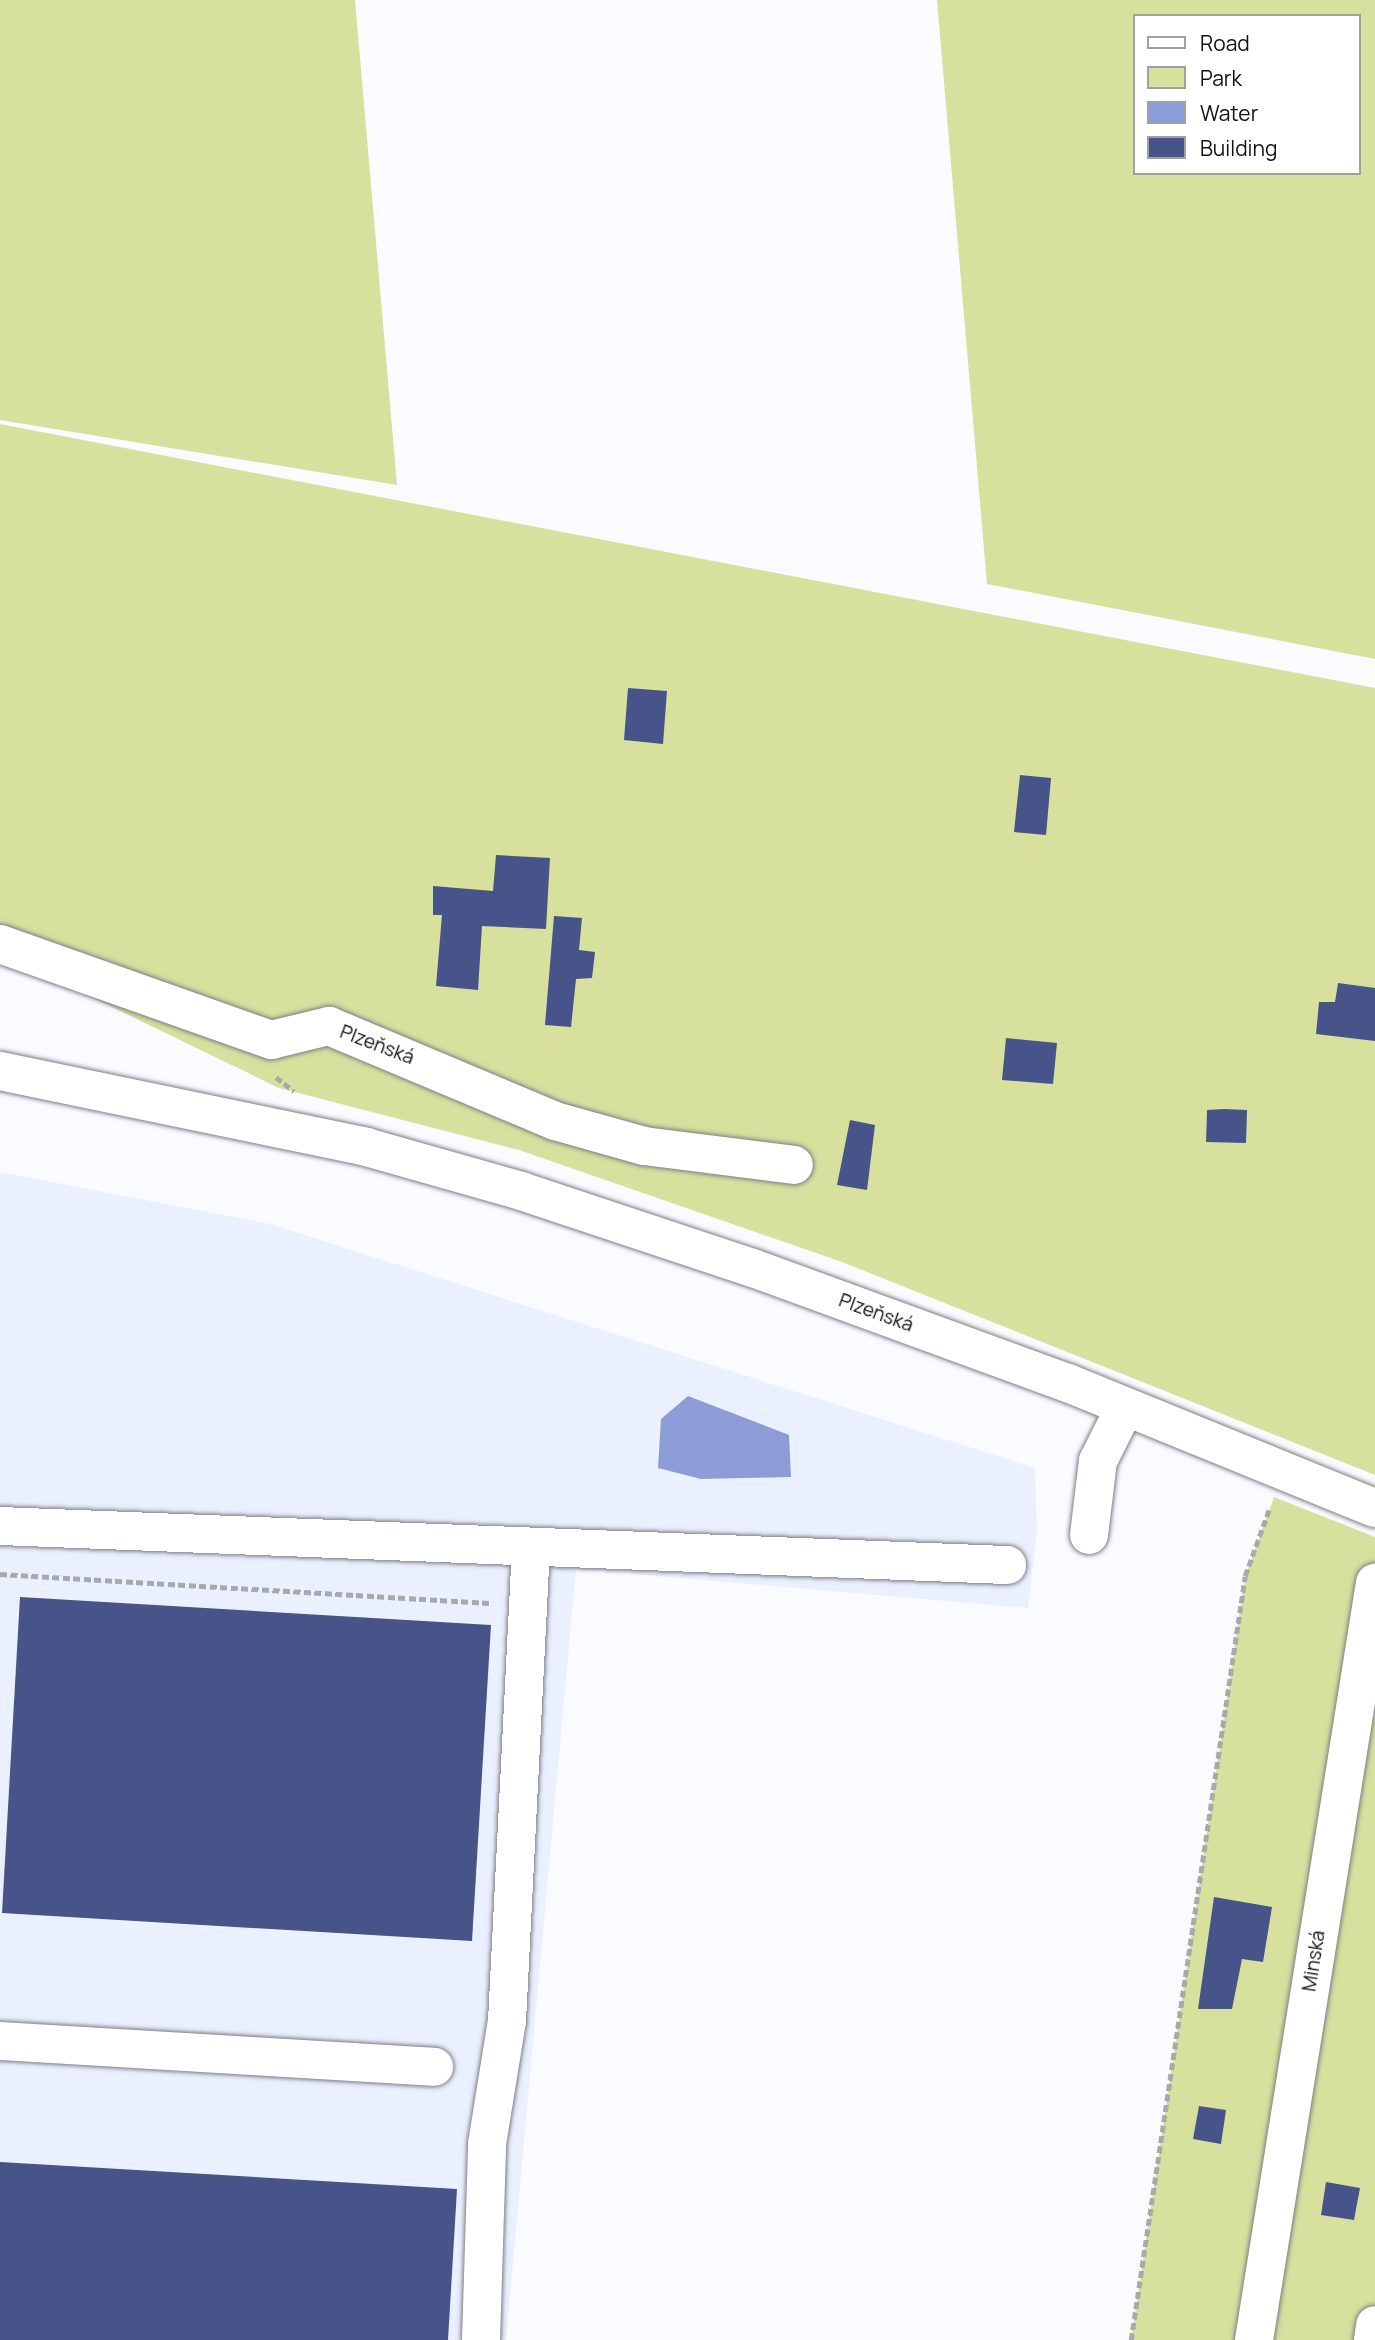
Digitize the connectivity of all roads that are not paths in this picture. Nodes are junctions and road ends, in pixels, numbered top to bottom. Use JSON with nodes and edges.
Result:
{"nodes":[{"id":1,"x":0,"y":944,"type":"edge"},
{"id":2,"x":0,"y":1071,"type":"edge"},
{"id":3,"x":794,"y":1165,"type":"dead end"},
{"id":4,"x":1125,"y":1407,"type":"junction"},
{"id":5,"x":1375,"y":1508,"type":"edge"},
{"id":6,"x":0,"y":1526,"type":"edge"},
{"id":7,"x":1089,"y":1535,"type":"dead end"},
{"id":8,"x":531,"y":1546,"type":"junction"},
{"id":9,"x":1007,"y":1565,"type":"dead end"},
{"id":10,"x":1375,"y":1583,"type":"edge"},
{"id":11,"x":0,"y":2041,"type":"edge"},
{"id":12,"x":434,"y":2067,"type":"dead end"},
{"id":13,"x":1375,"y":2325,"type":"edge"},
{"id":14,"x":481,"y":2340,"type":"edge"},
{"id":15,"x":1254,"y":2340,"type":"edge"},
{"id":16,"x":1373,"y":2340,"type":"edge"}],
"edges":[{"from":1,"to":3,"type":"main road","name":"Plzeňská"},
{"from":2,"to":4,"type":"main road","name":"Plzeňská"},
{"from":4,"to":5,"type":"main road","name":"Plzeňská"},
{"from":4,"to":7,"type":"main road"},
{"from":6,"to":8,"type":"main road"},
{"from":8,"to":9,"type":"main road"},
{"from":8,"to":14,"type":"main road"},
{"from":10,"to":15,"type":"main road","name":"Minská"},
{"from":11,"to":12,"type":"main road"},
{"from":13,"to":16,"type":"main road"}]}
